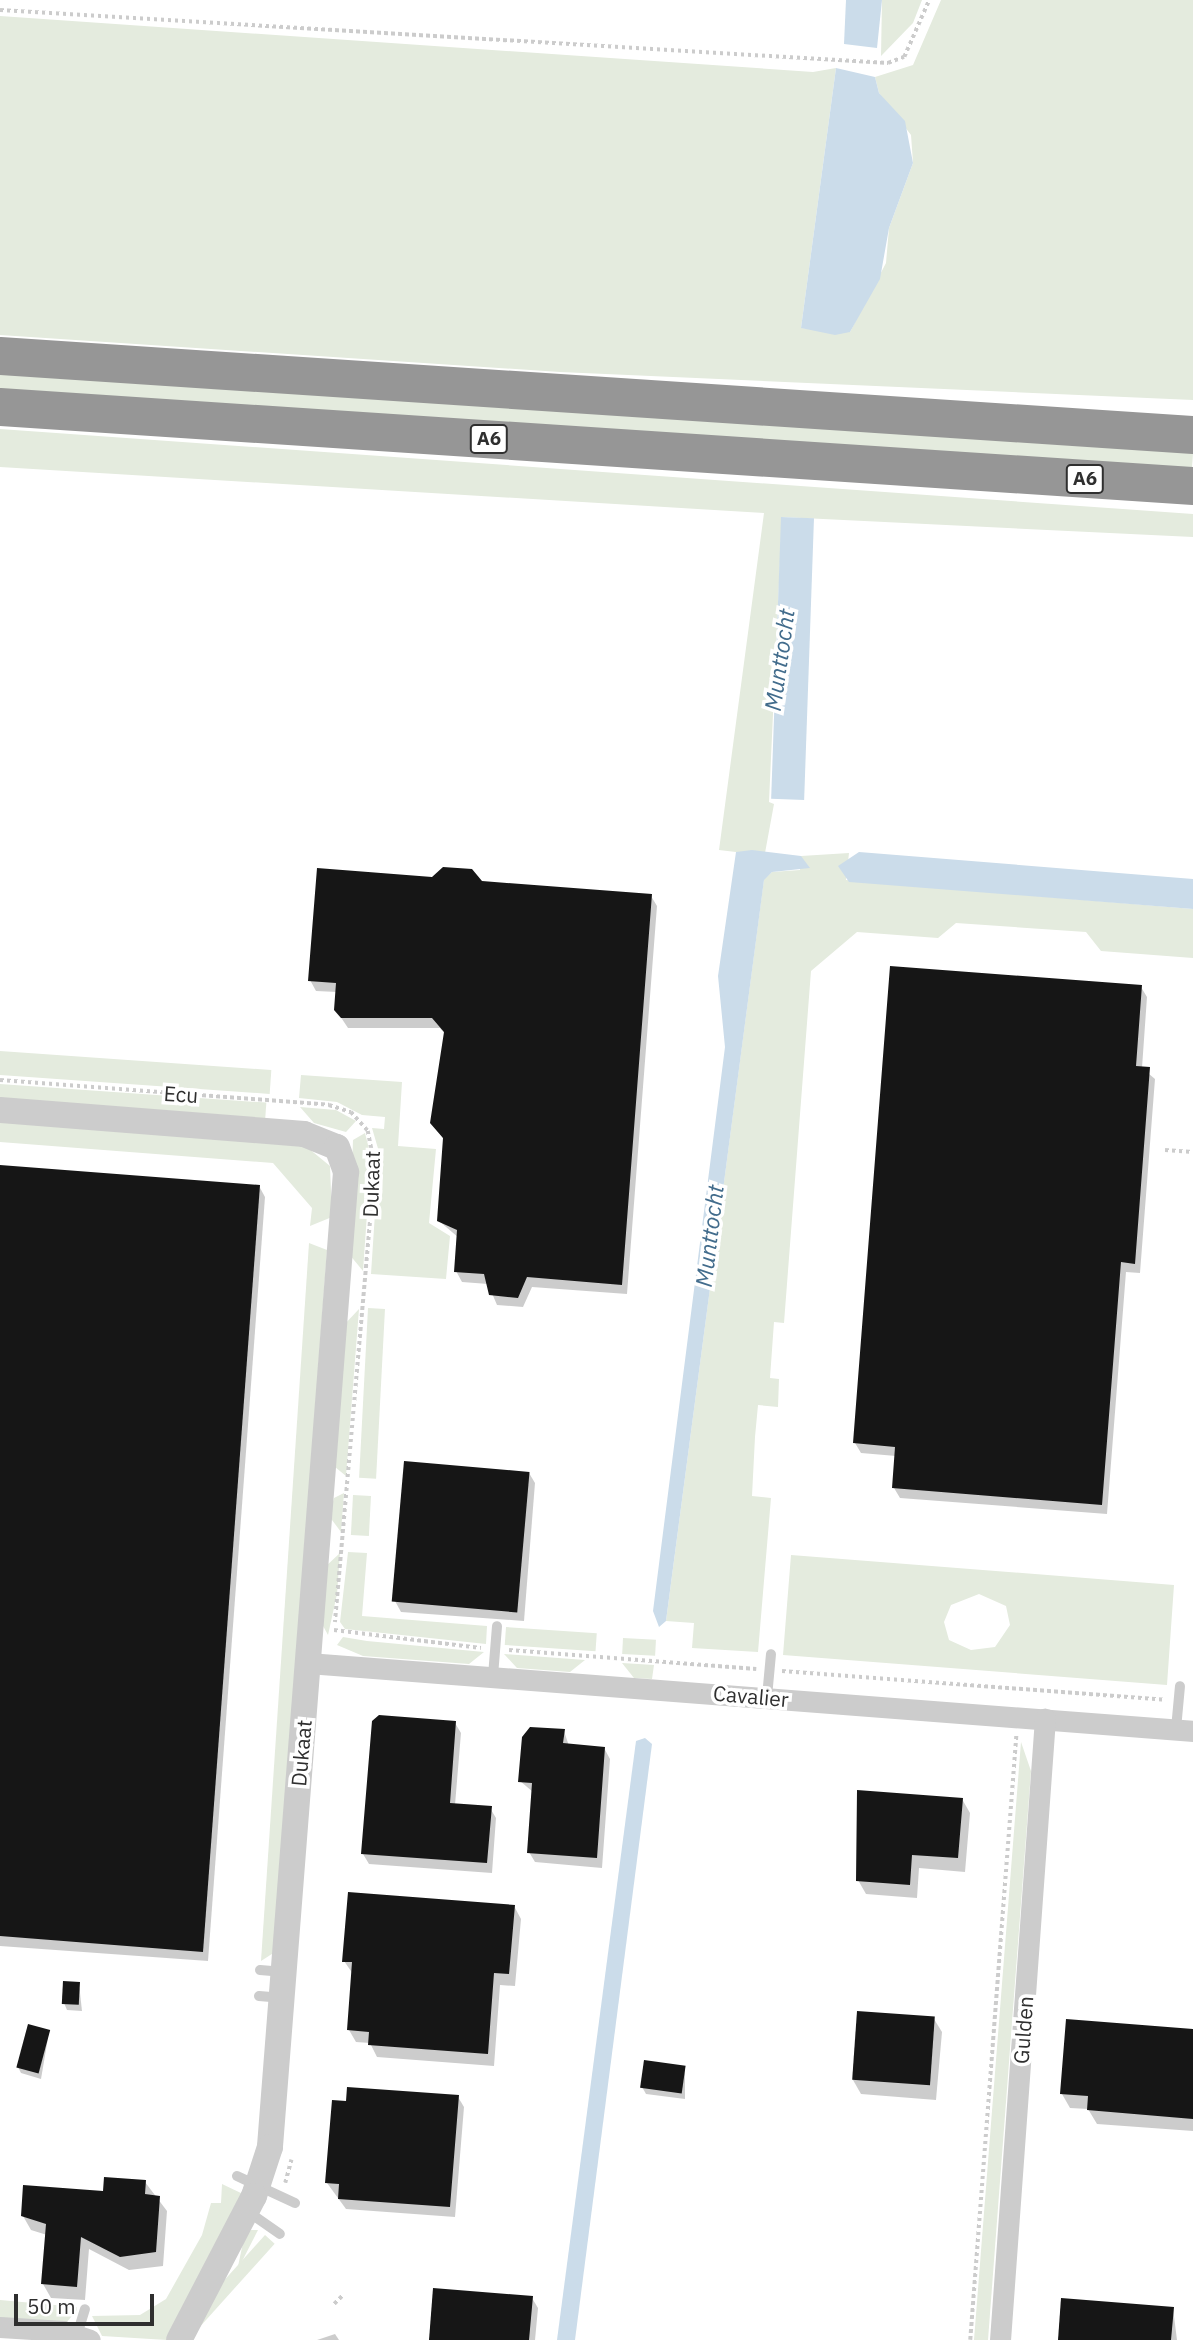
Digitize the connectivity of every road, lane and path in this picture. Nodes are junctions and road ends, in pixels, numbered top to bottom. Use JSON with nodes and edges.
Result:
{"nodes":[{"id":1,"x":929,"y":0,"type":"edge"},
{"id":2,"x":0,"y":10,"type":"edge"},
{"id":3,"x":0,"y":356,"type":"edge"},
{"id":4,"x":0,"y":407,"type":"edge"},
{"id":5,"x":1193,"y":435,"type":"edge"},
{"id":6,"x":1193,"y":486,"type":"edge"},
{"id":7,"x":0,"y":1080,"type":"edge"},
{"id":8,"x":0,"y":1110,"type":"edge"},
{"id":9,"x":358,"y":1118,"type":"joint"},
{"id":10,"x":337,"y":1147,"type":"joint"},
{"id":11,"x":1165,"y":1150,"type":"dead end"},
{"id":12,"x":1193,"y":1152,"type":"edge"},
{"id":13,"x":497,"y":1626,"type":"dead end"},
{"id":14,"x":334,"y":1630,"type":"dead end"},
{"id":15,"x":771,"y":1654,"type":"dead end"},
{"id":16,"x":308,"y":1663,"type":"junction"},
{"id":17,"x":493,"y":1676,"type":"junction"},
{"id":18,"x":1180,"y":1686,"type":"dead end"},
{"id":19,"x":767,"y":1698,"type":"junction"},
{"id":20,"x":1045,"y":1720,"type":"junction"},
{"id":21,"x":1185,"y":1730,"type":"edge"},
{"id":22,"x":1016,"y":1734,"type":"dead end"},
{"id":23,"x":248,"y":2181,"type":"junction"},
{"id":24,"x":295,"y":2203,"type":"dead end"},
{"id":25,"x":247,"y":2211,"type":"junction"},
{"id":26,"x":280,"y":2234,"type":"dead end"},
{"id":27,"x":344,"y":2294,"type":"dead end"},
{"id":28,"x":334,"y":2304,"type":"dead end"},
{"id":29,"x":85,"y":2309,"type":"dead end"},
{"id":30,"x":0,"y":2327,"type":"edge"},
{"id":31,"x":84,"y":2337,"type":"edge"},
{"id":32,"x":178,"y":2340,"type":"edge"},
{"id":33,"x":970,"y":2340,"type":"edge"},
{"id":34,"x":1000,"y":2340,"type":"edge"}],
"edges":[{"from":1,"to":2,"type":"path"},
{"from":3,"to":5,"type":"highway"},
{"from":4,"to":6,"type":"highway","number":"A6"},
{"from":7,"to":9,"type":"path","name":"Ecu"},
{"from":8,"to":10,"type":"street","name":"Ecu"},
{"from":9,"to":14,"type":"path","name":"Dukaat"},
{"from":10,"to":16,"type":"street","name":"Dukaat"},
{"from":11,"to":12,"type":"path"},
{"from":13,"to":17,"type":"lane"},
{"from":15,"to":19,"type":"lane"},
{"from":16,"to":17,"type":"street","name":"Cavalier"},
{"from":16,"to":23,"type":"street","name":"Dukaat"},
{"from":17,"to":19,"type":"street","name":"Cavalier"},
{"from":18,"to":21,"type":"lane"},
{"from":19,"to":20,"type":"street","name":"Cavalier"},
{"from":20,"to":21,"type":"street","name":"Cavalier"},
{"from":20,"to":34,"type":"street","name":"Gulden"},
{"from":22,"to":33,"type":"path"},
{"from":23,"to":24,"type":"lane"},
{"from":23,"to":25,"type":"street","name":"Dukaat"},
{"from":25,"to":26,"type":"lane"},
{"from":25,"to":32,"type":"street","name":"Dukaat"},
{"from":27,"to":28,"type":"path"},
{"from":29,"to":31,"type":"lane"},
{"from":30,"to":31,"type":"street"}]}
